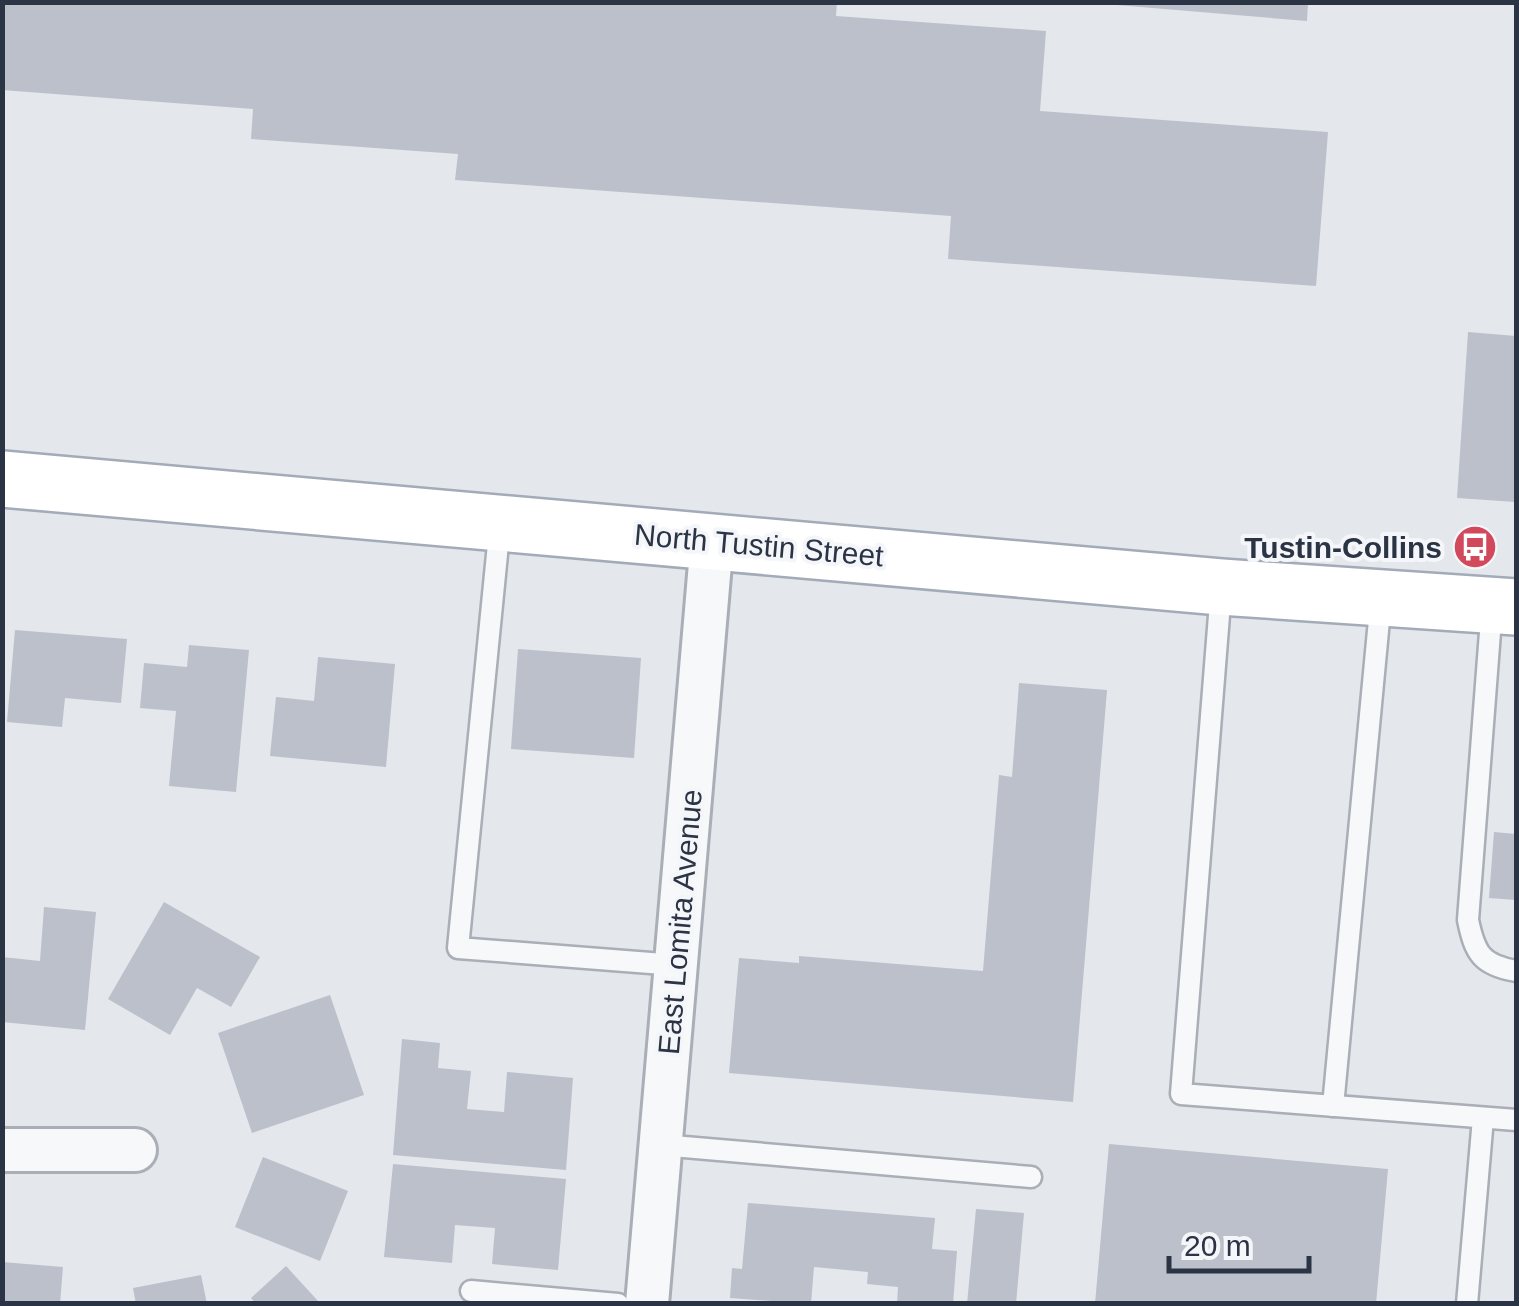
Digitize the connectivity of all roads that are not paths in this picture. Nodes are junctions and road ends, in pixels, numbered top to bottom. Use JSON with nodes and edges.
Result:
{"nodes":[{"id":1,"x":2,"y":479,"type":"edge"},
{"id":2,"x":500,"y":522,"type":"junction"},
{"id":3,"x":712,"y":540,"type":"junction"},
{"id":4,"x":1221,"y":587,"type":"junction"},
{"id":5,"x":1381,"y":597,"type":"junction"},
{"id":6,"x":1504,"y":606,"type":"edge"},
{"id":7,"x":676,"y":965,"type":"junction"},
{"id":8,"x":1516,"y":971,"type":"edge"},
{"id":9,"x":1334,"y":1106,"type":"junction"},
{"id":10,"x":1482,"y":1118,"type":"junction"},
{"id":11,"x":1516,"y":1120,"type":"edge"},
{"id":12,"x":661,"y":1145,"type":"junction"},
{"id":13,"x":2,"y":1150,"type":"edge"},
{"id":14,"x":135,"y":1150,"type":"dead end"},
{"id":15,"x":1031,"y":1177,"type":"dead end"},
{"id":16,"x":471,"y":1291,"type":"dead end"},
{"id":17,"x":618,"y":1304,"type":"edge"},
{"id":18,"x":647,"y":1304,"type":"edge"},
{"id":19,"x":1468,"y":1304,"type":"edge"}],
"edges":[{"from":1,"to":2,"type":"main road","name":"North Tustin Street"},
{"from":2,"to":3,"type":"main road","name":"North Tustin Street"},
{"from":2,"to":7,"type":"lane"},
{"from":3,"to":4,"type":"main road","name":"North Tustin Street"},
{"from":3,"to":7,"type":"street","name":"East Lomita Avenue"},
{"from":4,"to":5,"type":"main road","name":"North Tustin Street"},
{"from":4,"to":9,"type":"lane"},
{"from":5,"to":6,"type":"main road","name":"North Tustin Street"},
{"from":5,"to":9,"type":"lane"},
{"from":6,"to":8,"type":"lane"},
{"from":7,"to":12,"type":"street","name":"East Lomita Avenue"},
{"from":9,"to":10,"type":"lane"},
{"from":10,"to":11,"type":"lane"},
{"from":10,"to":19,"type":"lane"},
{"from":12,"to":15,"type":"lane"},
{"from":12,"to":18,"type":"street","name":"East Lomita Avenue"},
{"from":13,"to":14,"type":"street"},
{"from":16,"to":17,"type":"lane"}]}
